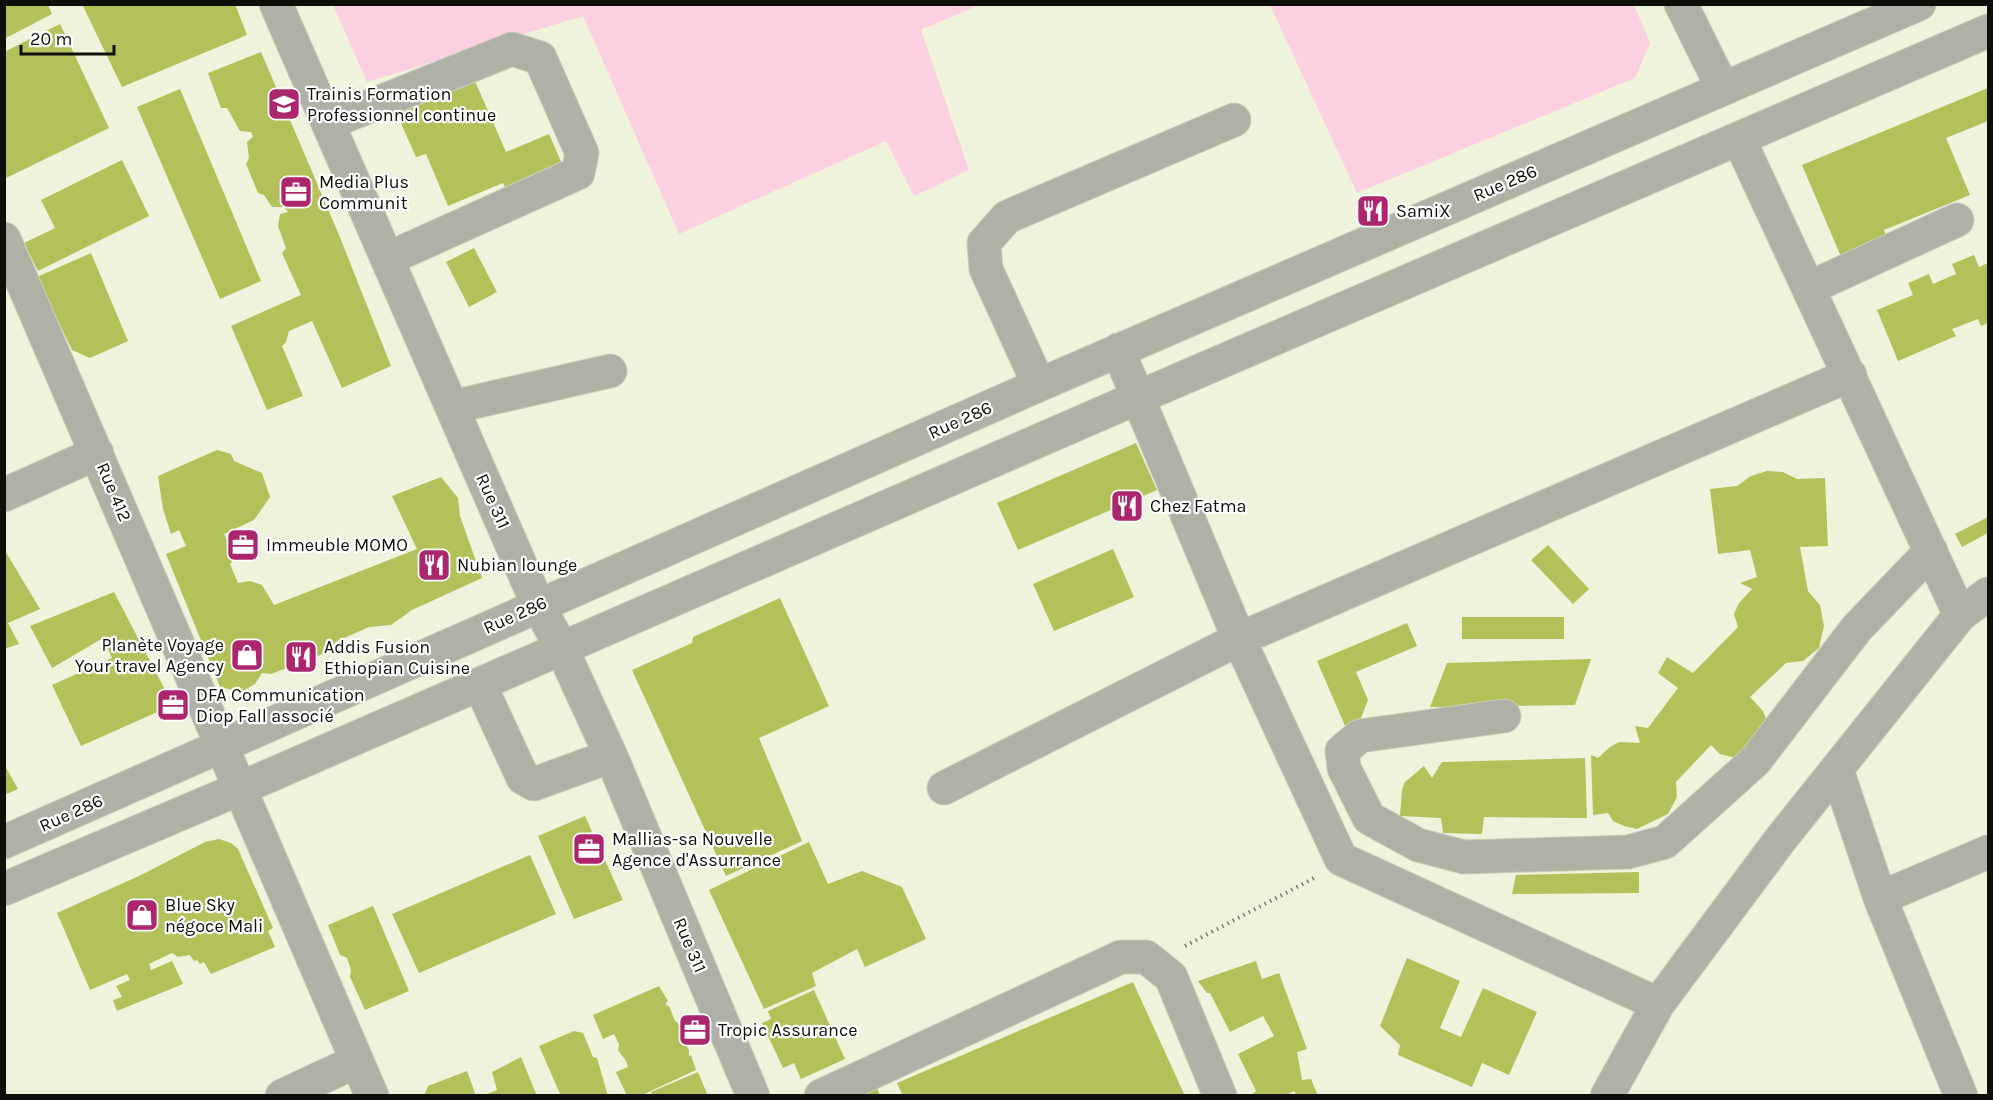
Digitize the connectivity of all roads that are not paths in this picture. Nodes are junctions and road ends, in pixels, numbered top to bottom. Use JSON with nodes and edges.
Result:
{"nodes":[{"id":1,"x":276,"y":4,"type":"edge"},
{"id":2,"x":1683,"y":4,"type":"edge"},
{"id":3,"x":1919,"y":4,"type":"edge"},
{"id":4,"x":1989,"y":31,"type":"edge"},
{"id":5,"x":1723,"y":89,"type":"junction"},
{"id":6,"x":1234,"y":120,"type":"dead end"},
{"id":7,"x":328,"y":123,"type":"junction"},
{"id":8,"x":1739,"y":140,"type":"junction"},
{"id":9,"x":1957,"y":220,"type":"dead end"},
{"id":10,"x":4,"y":239,"type":"edge"},
{"id":11,"x":387,"y":259,"type":"junction"},
{"id":12,"x":1809,"y":288,"type":"junction"},
{"id":13,"x":1118,"y":350,"type":"junction"},
{"id":14,"x":610,"y":371,"type":"dead end"},
{"id":15,"x":1850,"y":375,"type":"junction"},
{"id":16,"x":1039,"y":385,"type":"junction"},
{"id":17,"x":1139,"y":398,"type":"junction"},
{"id":18,"x":452,"y":407,"type":"junction"},
{"id":19,"x":97,"y":453,"type":"junction"},
{"id":20,"x":4,"y":495,"type":"edge"},
{"id":21,"x":1931,"y":551,"type":"junction"},
{"id":22,"x":1989,"y":594,"type":"edge"},
{"id":23,"x":538,"y":605,"type":"junction"},
{"id":24,"x":1960,"y":615,"type":"junction"},
{"id":25,"x":1239,"y":639,"type":"junction"},
{"id":26,"x":562,"y":649,"type":"junction"},
{"id":27,"x":480,"y":685,"type":"junction"},
{"id":28,"x":1504,"y":716,"type":"dead end"},
{"id":29,"x":223,"y":746,"type":"junction"},
{"id":30,"x":611,"y":756,"type":"junction"},
{"id":31,"x":1837,"y":770,"type":"junction"},
{"id":32,"x":242,"y":788,"type":"junction"},
{"id":33,"x":944,"y":788,"type":"dead end"},
{"id":34,"x":4,"y":842,"type":"edge"},
{"id":35,"x":1989,"y":852,"type":"edge"},
{"id":36,"x":4,"y":888,"type":"edge"},
{"id":37,"x":1880,"y":898,"type":"junction"},
{"id":38,"x":1658,"y":1004,"type":"junction"},
{"id":39,"x":357,"y":1061,"type":"junction"},
{"id":40,"x":282,"y":1095,"type":"edge"},
{"id":41,"x":372,"y":1095,"type":"edge"},
{"id":42,"x":753,"y":1095,"type":"edge"},
{"id":43,"x":821,"y":1095,"type":"edge"},
{"id":44,"x":1220,"y":1095,"type":"edge"},
{"id":45,"x":1607,"y":1095,"type":"edge"},
{"id":46,"x":1961,"y":1095,"type":"edge"}],
"edges":[{"from":1,"to":7,"type":"street","name":"Rue 311"},
{"from":2,"to":5,"type":"street"},
{"from":3,"to":5,"type":"street","name":"Rue 286"},
{"from":4,"to":8,"type":"street"},
{"from":5,"to":13,"type":"street","name":"Rue 286"},
{"from":6,"to":16,"type":"street"},
{"from":7,"to":11,"type":"street","name":"Rue 311"},
{"from":7,"to":11,"type":"street"},
{"from":8,"to":12,"type":"street"},
{"from":8,"to":17,"type":"street"},
{"from":9,"to":12,"type":"street"},
{"from":10,"to":19,"type":"street","name":"Rue 412"},
{"from":11,"to":18,"type":"street","name":"Rue 311"},
{"from":12,"to":15,"type":"street"},
{"from":13,"to":16,"type":"street","name":"Rue 286"},
{"from":13,"to":17,"type":"street"},
{"from":14,"to":18,"type":"street"},
{"from":15,"to":21,"type":"street"},
{"from":15,"to":25,"type":"street"},
{"from":16,"to":23,"type":"street","name":"Rue 286"},
{"from":17,"to":25,"type":"street"},
{"from":17,"to":26,"type":"street"},
{"from":18,"to":23,"type":"street","name":"Rue 311"},
{"from":19,"to":20,"type":"street"},
{"from":19,"to":29,"type":"street","name":"Rue 412"},
{"from":21,"to":24,"type":"street"},
{"from":21,"to":28,"type":"street"},
{"from":22,"to":24,"type":"street"},
{"from":23,"to":26,"type":"street","name":"Rue 311"},
{"from":23,"to":29,"type":"street","name":"Rue 286"},
{"from":24,"to":31,"type":"street"},
{"from":25,"to":33,"type":"street"},
{"from":25,"to":38,"type":"street"},
{"from":26,"to":27,"type":"street"},
{"from":26,"to":30,"type":"street","name":"Rue 311"},
{"from":27,"to":30,"type":"street"},
{"from":27,"to":32,"type":"street"},
{"from":29,"to":32,"type":"street","name":"Rue 412"},
{"from":29,"to":34,"type":"street","name":"Rue 286"},
{"from":30,"to":42,"type":"street","name":"Rue 311"},
{"from":31,"to":37,"type":"street"},
{"from":31,"to":38,"type":"street"},
{"from":32,"to":36,"type":"street"},
{"from":32,"to":39,"type":"street","name":"Rue 412"},
{"from":35,"to":37,"type":"street"},
{"from":37,"to":46,"type":"street"},
{"from":38,"to":45,"type":"street"},
{"from":39,"to":40,"type":"street"},
{"from":39,"to":41,"type":"street","name":"Rue 412"},
{"from":43,"to":44,"type":"street"}]}
